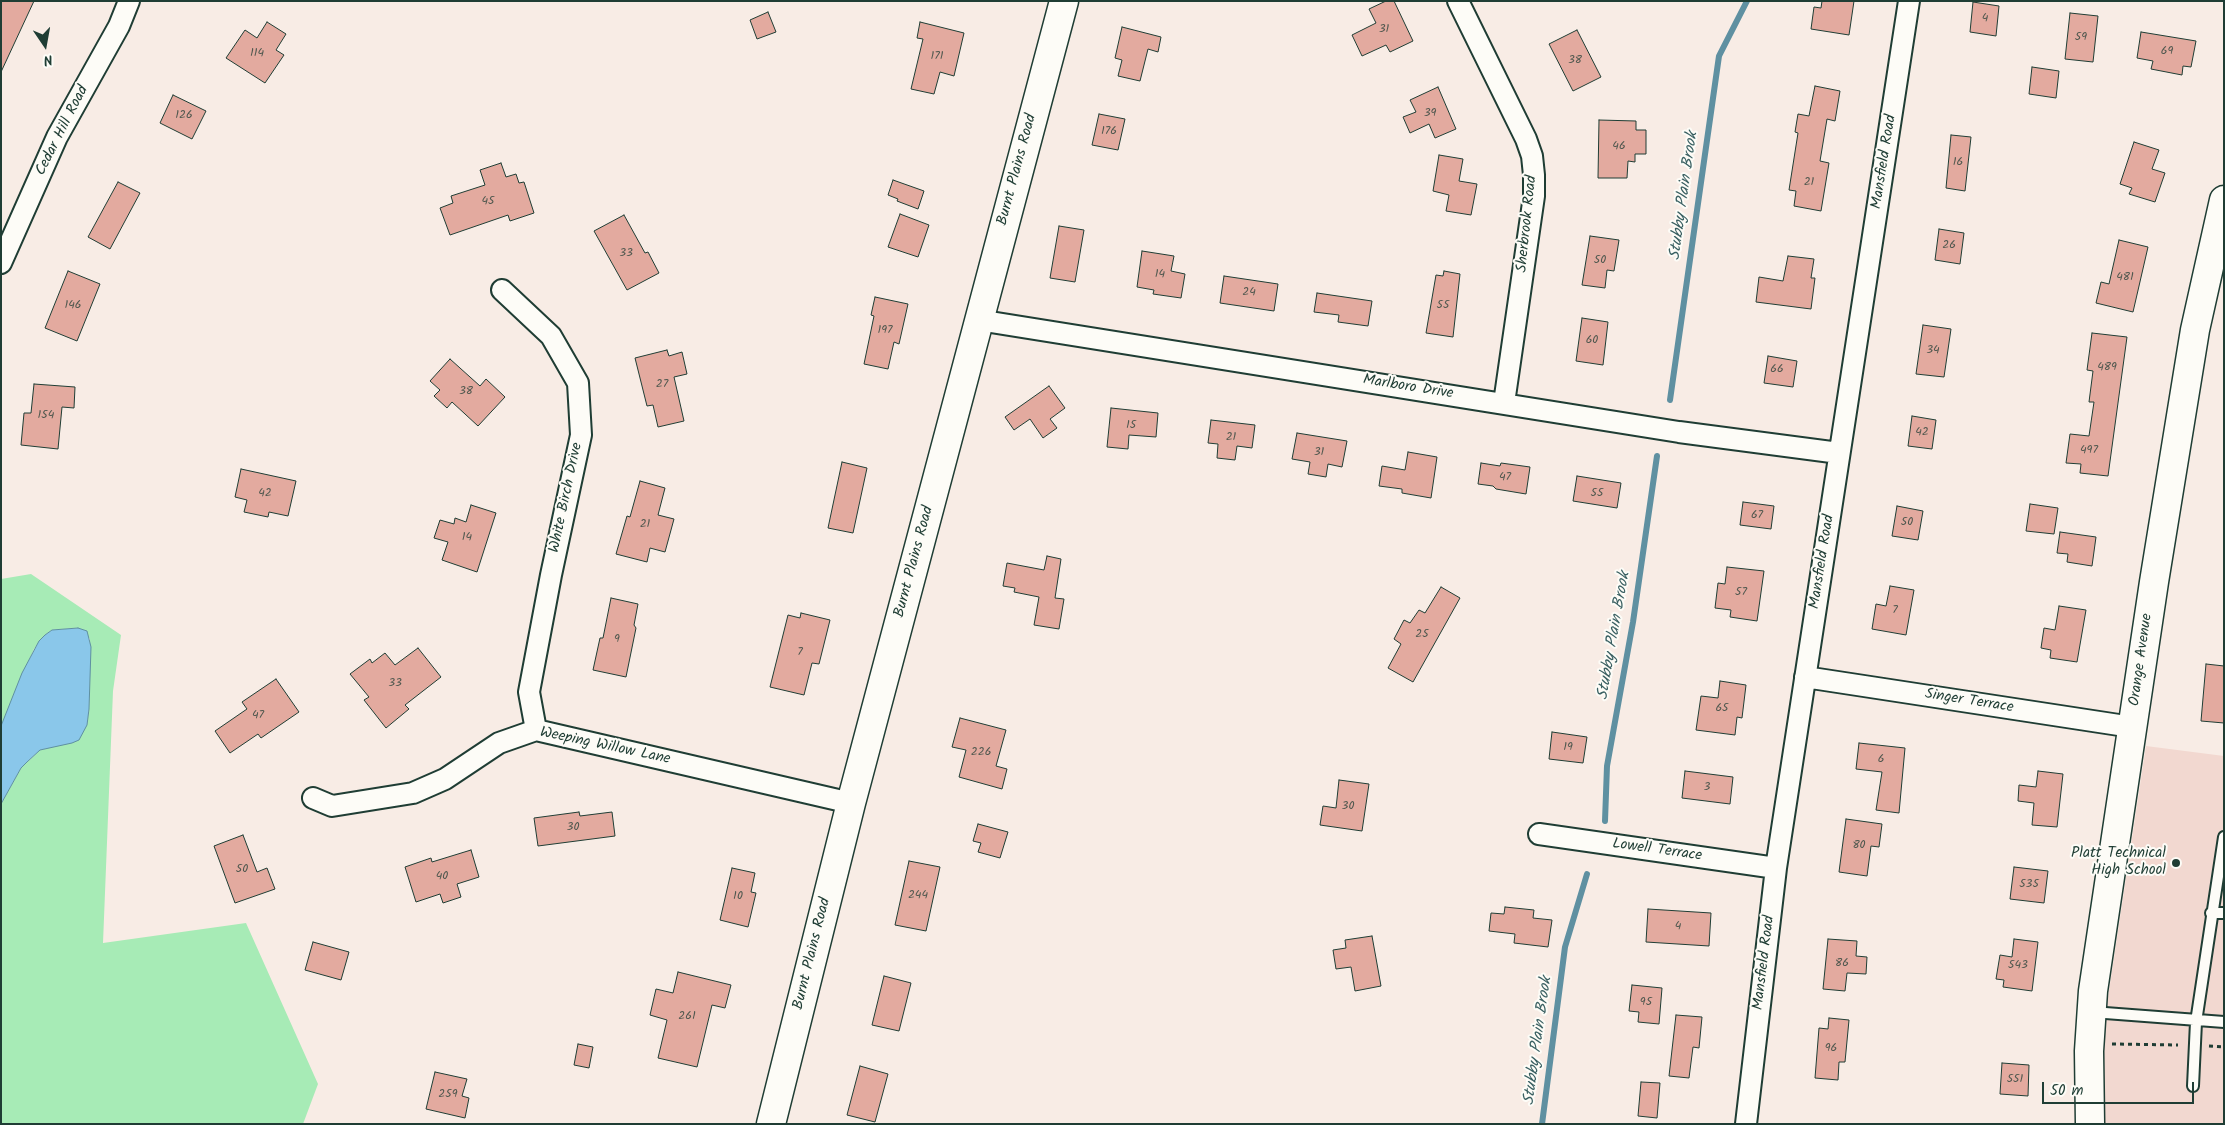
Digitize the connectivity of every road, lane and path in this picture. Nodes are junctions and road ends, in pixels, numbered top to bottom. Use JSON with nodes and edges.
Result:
{"nodes":[{"id":1,"x":129,"y":1,"type":"edge"},
{"id":2,"x":1064,"y":1,"type":"edge"},
{"id":3,"x":1458,"y":1,"type":"edge"},
{"id":4,"x":1910,"y":1,"type":"edge"},
{"id":5,"x":2224,"y":200,"type":"edge"},
{"id":6,"x":1,"y":263,"type":"edge"},
{"id":7,"x":502,"y":290,"type":"dead end"},
{"id":8,"x":978,"y":320,"type":"junction"},
{"id":9,"x":1504,"y":403,"type":"junction"},
{"id":10,"x":1840,"y":453,"type":"junction"},
{"id":11,"x":1805,"y":677,"type":"junction"},
{"id":12,"x":2132,"y":727,"type":"junction"},
{"id":13,"x":536,"y":730,"type":"junction"},
{"id":14,"x":313,"y":798,"type":"dead end"},
{"id":15,"x":851,"y":803,"type":"junction"},
{"id":16,"x":1538,"y":834,"type":"dead end"},
{"id":17,"x":2224,"y":837,"type":"edge"},
{"id":18,"x":1776,"y":868,"type":"junction"},
{"id":19,"x":2211,"y":913,"type":"junction"},
{"id":20,"x":2224,"y":913,"type":"edge"},
{"id":21,"x":2091,"y":1012,"type":"junction"},
{"id":22,"x":2196,"y":1022,"type":"junction"},
{"id":23,"x":2224,"y":1022,"type":"edge"},
{"id":24,"x":2111,"y":1044,"type":"dead end"},
{"id":25,"x":2178,"y":1045,"type":"dead end"},
{"id":26,"x":2208,"y":1046,"type":"dead end"},
{"id":27,"x":2224,"y":1047,"type":"edge"},
{"id":28,"x":2193,"y":1086,"type":"dead end"},
{"id":29,"x":771,"y":1124,"type":"edge"},
{"id":30,"x":1746,"y":1124,"type":"edge"},
{"id":31,"x":2090,"y":1124,"type":"edge"}],
"edges":[{"from":1,"to":6,"type":"street","name":"Cedar Hill Road"},
{"from":2,"to":8,"type":"main road","name":"Burnt Plains Road"},
{"from":3,"to":9,"type":"street","name":"Sherbrook Road"},
{"from":4,"to":10,"type":"street","name":"Mansfield Road"},
{"from":5,"to":12,"type":"main road","name":"Orange Avenue"},
{"from":7,"to":13,"type":"street","name":"White Birch Drive"},
{"from":8,"to":9,"type":"street","name":"Marlboro Drive"},
{"from":8,"to":15,"type":"main road","name":"Burnt Plains Road"},
{"from":9,"to":10,"type":"street","name":"Marlboro Drive"},
{"from":10,"to":11,"type":"street","name":"Mansfield Road"},
{"from":11,"to":12,"type":"street","name":"Singer Terrace"},
{"from":11,"to":18,"type":"street","name":"Mansfield Road"},
{"from":12,"to":21,"type":"main road","name":"Orange Avenue"},
{"from":13,"to":14,"type":"street","name":"Weeping Willow Lane"},
{"from":13,"to":15,"type":"street","name":"Weeping Willow Lane"},
{"from":15,"to":29,"type":"main road","name":"Burnt Plains Road"},
{"from":16,"to":18,"type":"street","name":"Lowell Terrace"},
{"from":17,"to":19,"type":"lane"},
{"from":18,"to":30,"type":"street","name":"Mansfield Road"},
{"from":19,"to":20,"type":"lane"},
{"from":19,"to":22,"type":"lane"},
{"from":21,"to":22,"type":"lane"},
{"from":21,"to":31,"type":"main road","name":"Orange Avenue"},
{"from":22,"to":23,"type":"lane"},
{"from":22,"to":28,"type":"lane"},
{"from":24,"to":25,"type":"path"},
{"from":26,"to":27,"type":"path"}]}
